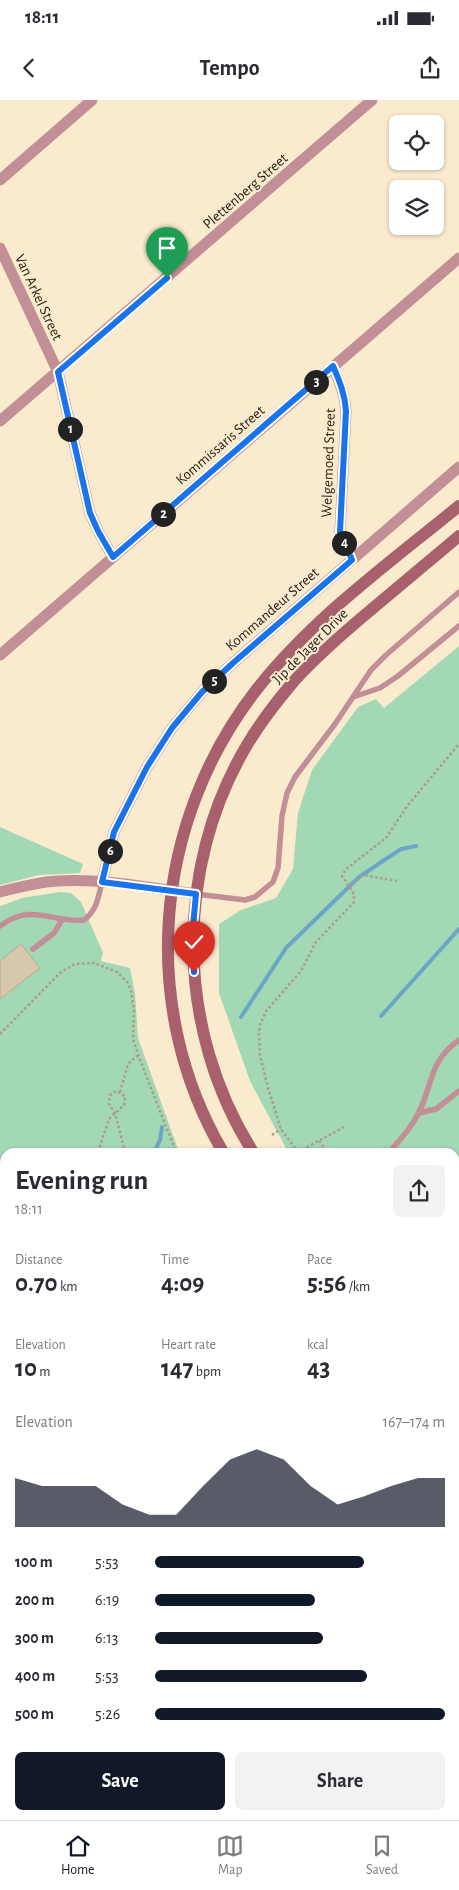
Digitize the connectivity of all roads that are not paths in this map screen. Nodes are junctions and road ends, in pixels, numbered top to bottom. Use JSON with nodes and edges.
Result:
{"nodes":[{"id":1,"x":92,"y":100,"type":"edge"},
{"id":2,"x":372,"y":100,"type":"edge"},
{"id":3,"x":0,"y":180,"type":"edge"},
{"id":4,"x":0,"y":248,"type":"edge"},
{"id":5,"x":459,"y":258,"type":"edge"},
{"id":6,"x":333,"y":366,"type":"junction"},
{"id":7,"x":58,"y":372,"type":"junction"},
{"id":8,"x":0,"y":421,"type":"edge"},
{"id":9,"x":459,"y":467,"type":"edge"},
{"id":10,"x":459,"y":506,"type":"edge"},
{"id":11,"x":459,"y":536,"type":"edge"},
{"id":12,"x":113,"y":557,"type":"junction"},
{"id":13,"x":352,"y":560,"type":"junction"},
{"id":14,"x":459,"y":592,"type":"edge"},
{"id":15,"x":459,"y":626,"type":"edge"},
{"id":16,"x":0,"y":655,"type":"edge"},
{"id":17,"x":353,"y":697,"type":"junction"},
{"id":18,"x":102,"y":882,"type":"junction"},
{"id":19,"x":171,"y":891,"type":"junction"},
{"id":20,"x":0,"y":892,"type":"edge"},
{"id":21,"x":196,"y":894,"type":"junction"},
{"id":22,"x":62,"y":920,"type":"junction"},
{"id":23,"x":0,"y":926,"type":"edge"},
{"id":24,"x":33,"y":949,"type":"dead end"},
{"id":25,"x":459,"y":1040,"type":"edge"},
{"id":26,"x":459,"y":1091,"type":"edge"},
{"id":27,"x":419,"y":1113,"type":"junction"},
{"id":28,"x":221,"y":1148,"type":"edge"},
{"id":29,"x":250,"y":1148,"type":"edge"},
{"id":30,"x":392,"y":1148,"type":"edge"}],
"edges":[{"from":1,"to":3,"type":"street"},
{"from":2,"to":7,"type":"street","name":"Plettenberg Street"},
{"from":4,"to":7,"type":"street","name":"Van Arkel Street"},
{"from":5,"to":6,"type":"street","name":"Kommissaris Street"},
{"from":6,"to":12,"type":"street","name":"Kommissaris Street"},
{"from":6,"to":13,"type":"street","name":"Welgemoed Street"},
{"from":7,"to":8,"type":"street","name":"Plettenberg Street"},
{"from":7,"to":12,"type":"street","name":"Van Arkel Street"},
{"from":9,"to":13,"type":"street","name":"Kommandeur Street"},
{"from":10,"to":19,"type":"main road","name":"Jip de Jager Drive"},
{"from":11,"to":21,"type":"main road","name":"Jip de Jager Drive"},
{"from":12,"to":16,"type":"street","name":"Kommissaris Street"},
{"from":13,"to":18,"type":"street","name":"Kommandeur Street"},
{"from":14,"to":17,"type":"lane"},
{"from":15,"to":17,"type":"lane"},
{"from":17,"to":21,"type":"lane"},
{"from":18,"to":19,"type":"street"},
{"from":18,"to":20,"type":"street"},
{"from":18,"to":22,"type":"lane"},
{"from":19,"to":21,"type":"street"},
{"from":19,"to":28,"type":"main road","name":"Jip de Jager Drive"},
{"from":21,"to":29,"type":"main road","name":"Jip de Jager Drive"},
{"from":22,"to":23,"type":"lane"},
{"from":22,"to":24,"type":"lane"},
{"from":25,"to":27,"type":"lane"},
{"from":26,"to":27,"type":"lane"},
{"from":27,"to":30,"type":"lane"}]}
